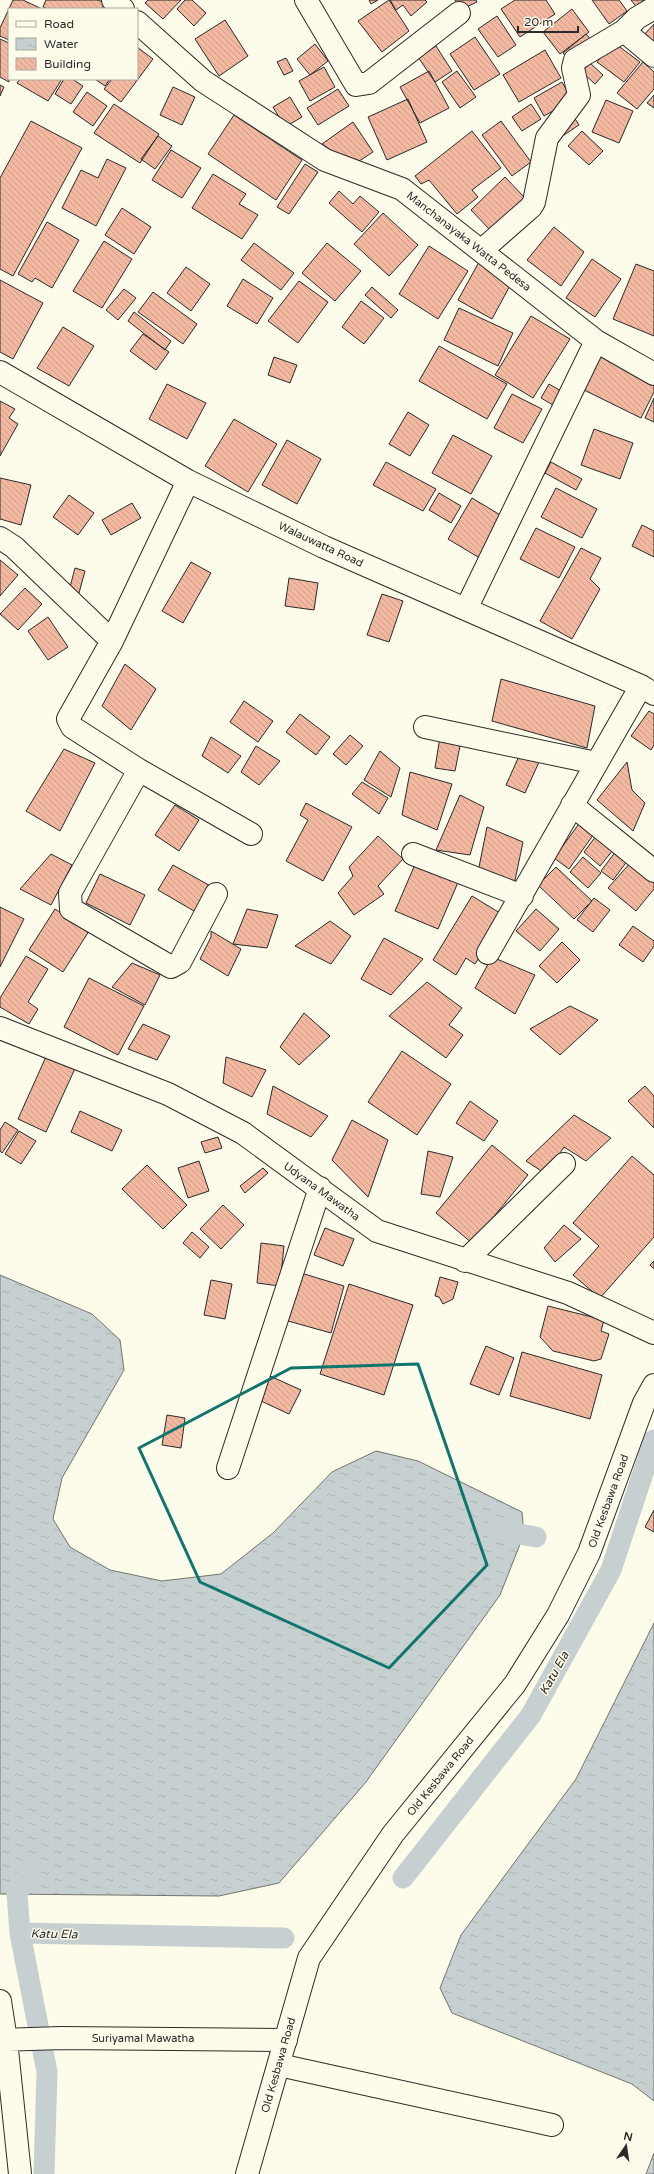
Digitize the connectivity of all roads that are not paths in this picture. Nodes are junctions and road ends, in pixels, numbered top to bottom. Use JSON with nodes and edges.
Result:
{"nodes":[{"id":1,"x":113,"y":0,"type":"edge"},
{"id":2,"x":306,"y":0,"type":"edge"},
{"id":3,"x":122,"y":8,"type":"edge"},
{"id":4,"x":654,"y":8,"type":"edge"},
{"id":5,"x":459,"y":13,"type":"dead end"},
{"id":6,"x":138,"y":23,"type":"edge"},
{"id":7,"x":624,"y":31,"type":"junction"},
{"id":8,"x":654,"y":56,"type":"edge"},
{"id":9,"x":482,"y":250,"type":"junction"},
{"id":10,"x":596,"y":341,"type":"junction"},
{"id":11,"x":0,"y":372,"type":"edge"},
{"id":12,"x":654,"y":374,"type":"edge"},
{"id":13,"x":188,"y":481,"type":"junction"},
{"id":14,"x":0,"y":538,"type":"edge"},
{"id":15,"x":466,"y":610,"type":"junction"},
{"id":16,"x":112,"y":641,"type":"junction"},
{"id":17,"x":648,"y":690,"type":"edge"},
{"id":18,"x":425,"y":727,"type":"dead end"},
{"id":19,"x":596,"y":763,"type":"junction"},
{"id":20,"x":139,"y":770,"type":"junction"},
{"id":21,"x":572,"y":805,"type":"junction"},
{"id":22,"x":251,"y":834,"type":"dead end"},
{"id":23,"x":413,"y":854,"type":"dead end"},
{"id":24,"x":654,"y":871,"type":"edge"},
{"id":25,"x":216,"y":894,"type":"dead end"},
{"id":26,"x":522,"y":896,"type":"junction"},
{"id":27,"x":488,"y":953,"type":"dead end"},
{"id":28,"x":0,"y":1028,"type":"edge"},
{"id":29,"x":564,"y":1164,"type":"dead end"},
{"id":30,"x":320,"y":1188,"type":"junction"},
{"id":31,"x":465,"y":1261,"type":"junction"},
{"id":32,"x":654,"y":1333,"type":"edge"},
{"id":33,"x":654,"y":1385,"type":"edge"},
{"id":34,"x":228,"y":1468,"type":"dead end"},
{"id":35,"x":0,"y":2001,"type":"edge"},
{"id":36,"x":6,"y":2040,"type":"edge"},
{"id":37,"x":286,"y":2040,"type":"junction"},
{"id":38,"x":278,"y":2065,"type":"junction"},
{"id":39,"x":552,"y":2125,"type":"dead end"},
{"id":40,"x":20,"y":2174,"type":"edge"},
{"id":41,"x":247,"y":2174,"type":"edge"}],
"edges":[{"from":1,"to":3,"type":"street"},
{"from":2,"to":5,"type":"street"},
{"from":4,"to":7,"type":"street"},
{"from":6,"to":9,"type":"street","name":"Manchanayaka Watta Pedesa"},
{"from":7,"to":8,"type":"street"},
{"from":7,"to":9,"type":"street"},
{"from":9,"to":10,"type":"street","name":"Manchanayaka Watta Pedesa"},
{"from":10,"to":12,"type":"street","name":"Manchanayaka Watta Pedesa"},
{"from":10,"to":15,"type":"street"},
{"from":11,"to":13,"type":"street","name":"Walauwatta Road"},
{"from":13,"to":15,"type":"street","name":"Walauwatta Road"},
{"from":13,"to":16,"type":"street"},
{"from":14,"to":16,"type":"street"},
{"from":15,"to":17,"type":"street","name":"Walauwatta Road"},
{"from":16,"to":20,"type":"street"},
{"from":17,"to":19,"type":"street"},
{"from":18,"to":19,"type":"street"},
{"from":19,"to":21,"type":"street"},
{"from":20,"to":22,"type":"street"},
{"from":20,"to":25,"type":"street"},
{"from":21,"to":24,"type":"street"},
{"from":21,"to":26,"type":"street"},
{"from":23,"to":26,"type":"street"},
{"from":26,"to":27,"type":"street"},
{"from":28,"to":30,"type":"street","name":"Udyana Mawatha"},
{"from":29,"to":31,"type":"street"},
{"from":30,"to":31,"type":"street","name":"Udyana Mawatha"},
{"from":30,"to":34,"type":"street"},
{"from":31,"to":32,"type":"street","name":"Udyana Mawatha"},
{"from":33,"to":37,"type":"street","name":"Old Kesbawa Road"},
{"from":35,"to":36,"type":"street"},
{"from":36,"to":37,"type":"street","name":"Suriyamal Mawatha"},
{"from":36,"to":40,"type":"street"},
{"from":37,"to":38,"type":"street","name":"Old Kesbawa Road"},
{"from":38,"to":39,"type":"street"},
{"from":38,"to":41,"type":"street","name":"Old Kesbawa Road"}]}
